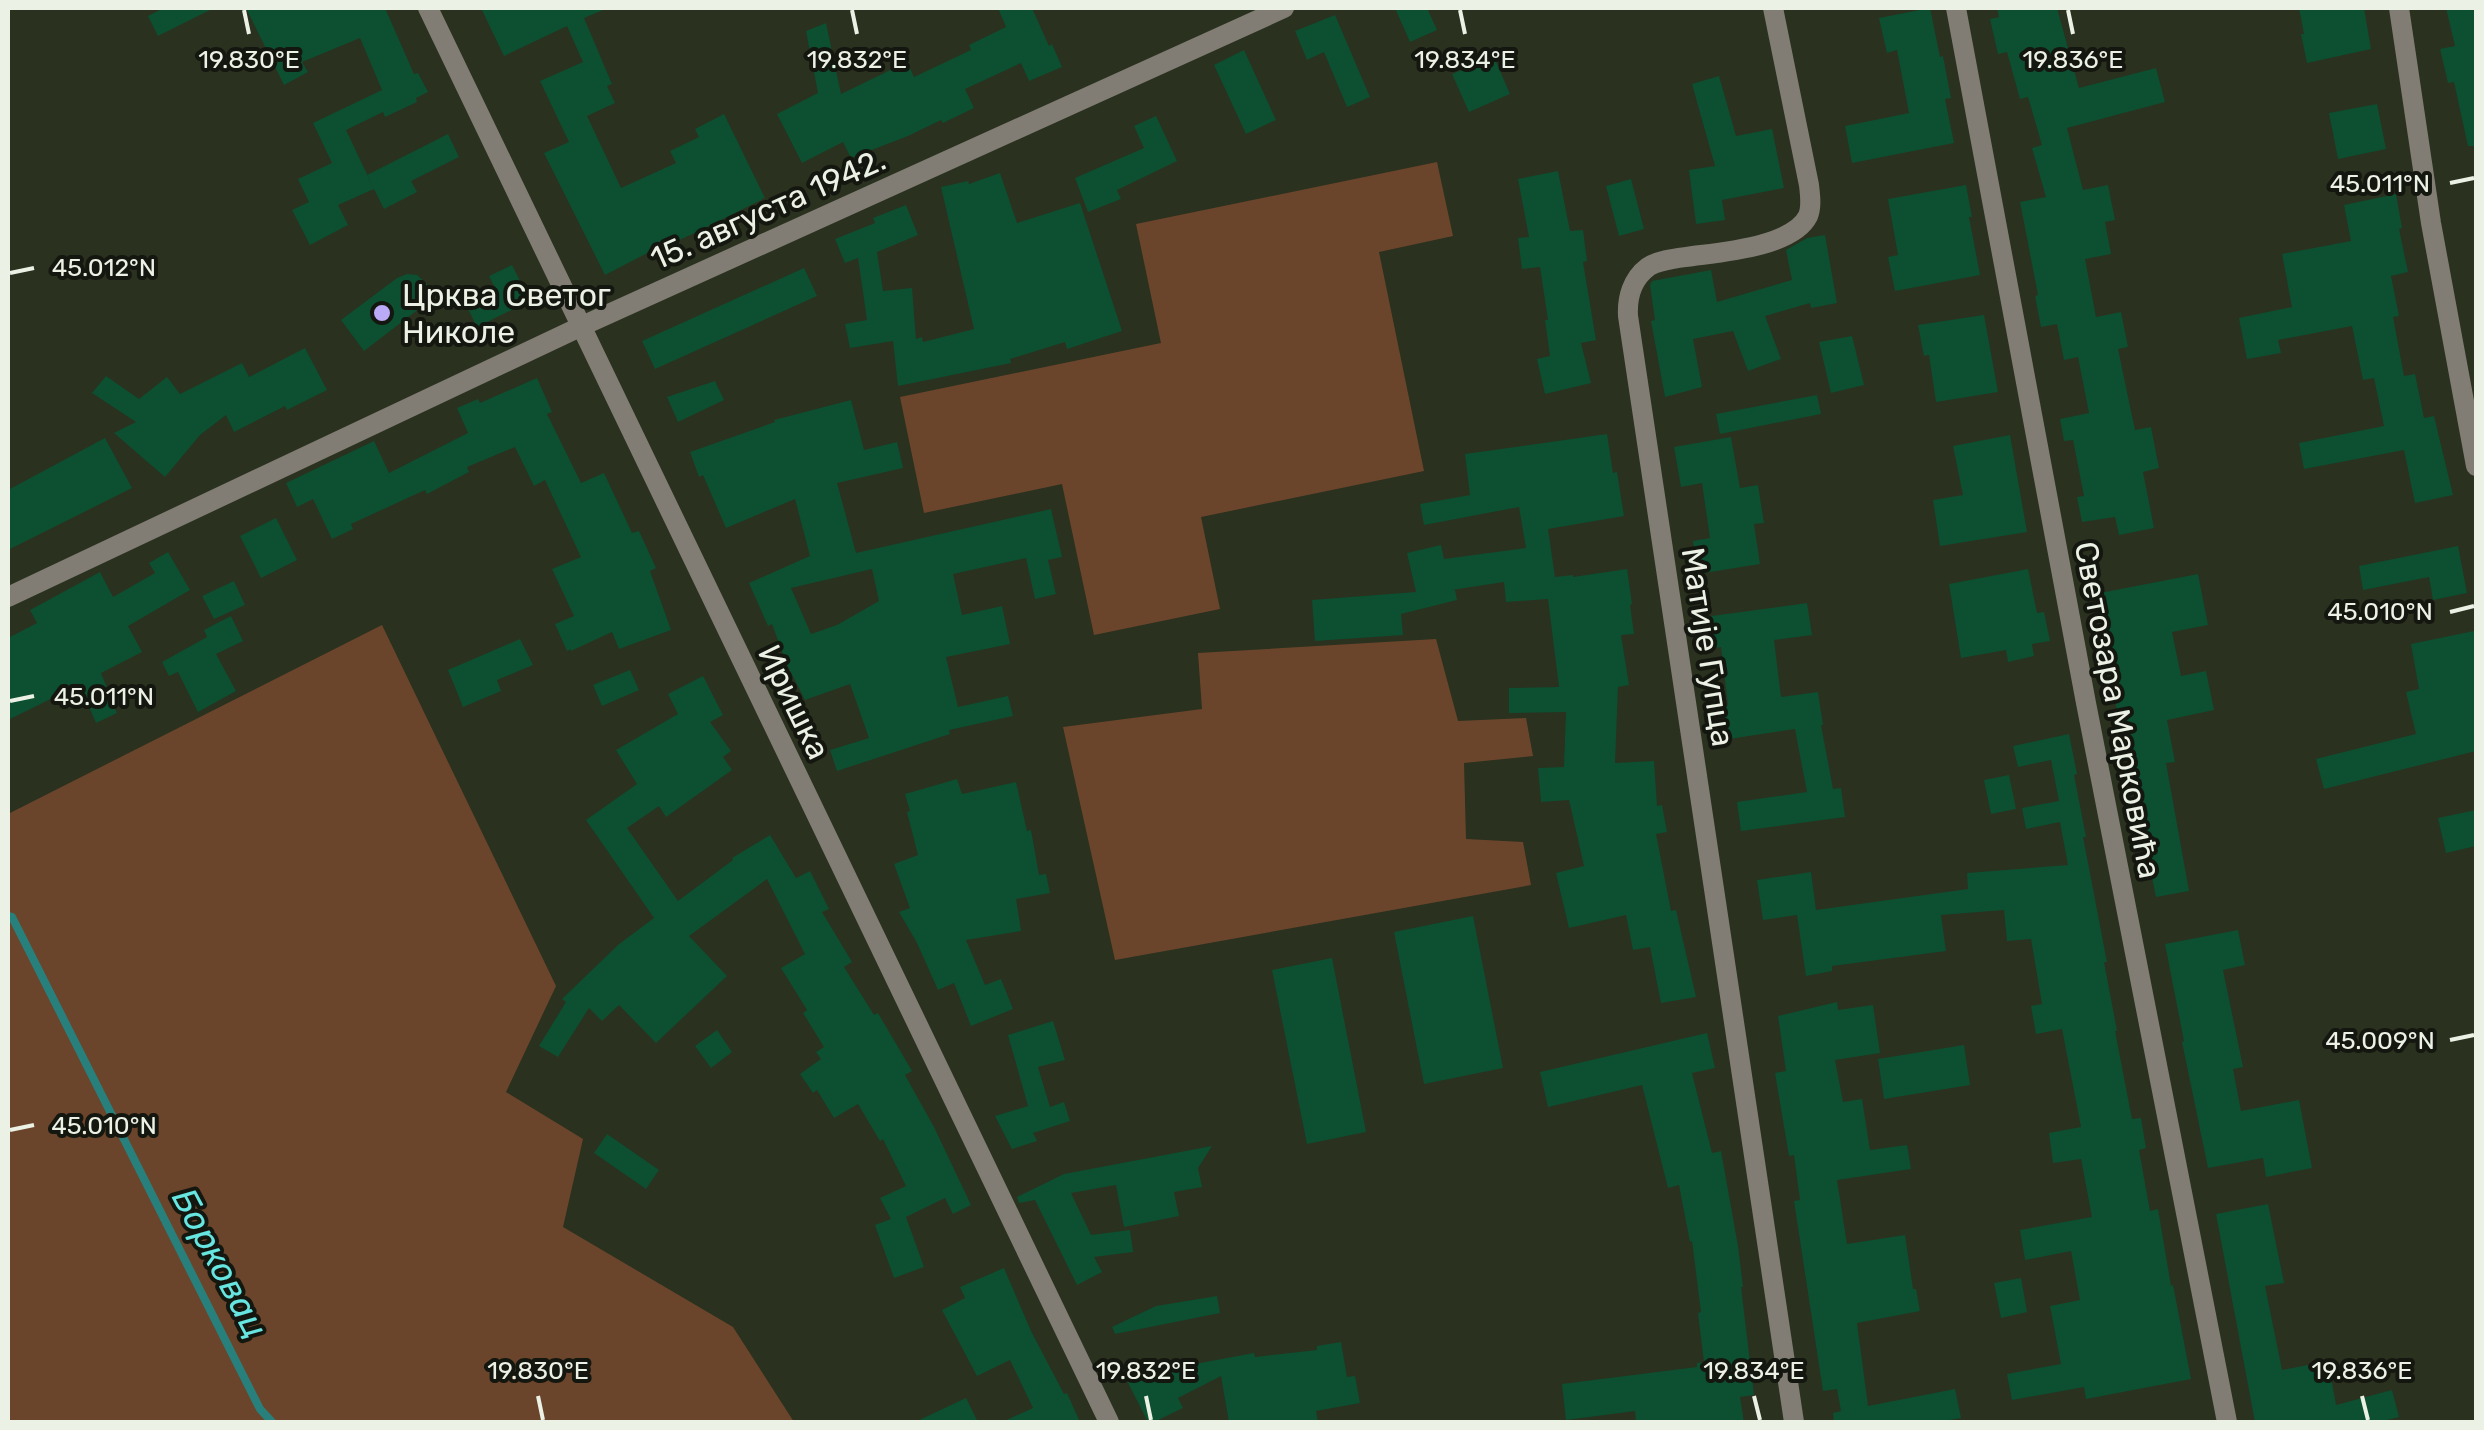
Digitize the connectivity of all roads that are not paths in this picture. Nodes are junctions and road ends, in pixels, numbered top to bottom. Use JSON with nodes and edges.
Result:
{"nodes":[{"id":1,"x":428,"y":8,"type":"edge"},
{"id":2,"x":1284,"y":8,"type":"edge"},
{"id":3,"x":1772,"y":8,"type":"edge"},
{"id":4,"x":1956,"y":8,"type":"edge"},
{"id":5,"x":2398,"y":8,"type":"edge"},
{"id":6,"x":582,"y":326,"type":"junction"},
{"id":7,"x":2476,"y":466,"type":"edge"},
{"id":8,"x":8,"y":597,"type":"edge"},
{"id":9,"x":1108,"y":1422,"type":"edge"},
{"id":10,"x":1794,"y":1422,"type":"edge"},
{"id":11,"x":2227,"y":1422,"type":"edge"}],
"edges":[{"from":1,"to":6,"type":"street","name":"Иришка"},
{"from":2,"to":6,"type":"street","name":"15. августа 1942."},
{"from":3,"to":10,"type":"street","name":"Матије Гупца"},
{"from":4,"to":11,"type":"street","name":"Светозара Марковића"},
{"from":5,"to":7,"type":"street"},
{"from":6,"to":8,"type":"street","name":"15. августа 1942."},
{"from":6,"to":9,"type":"street","name":"Иришка"}]}
